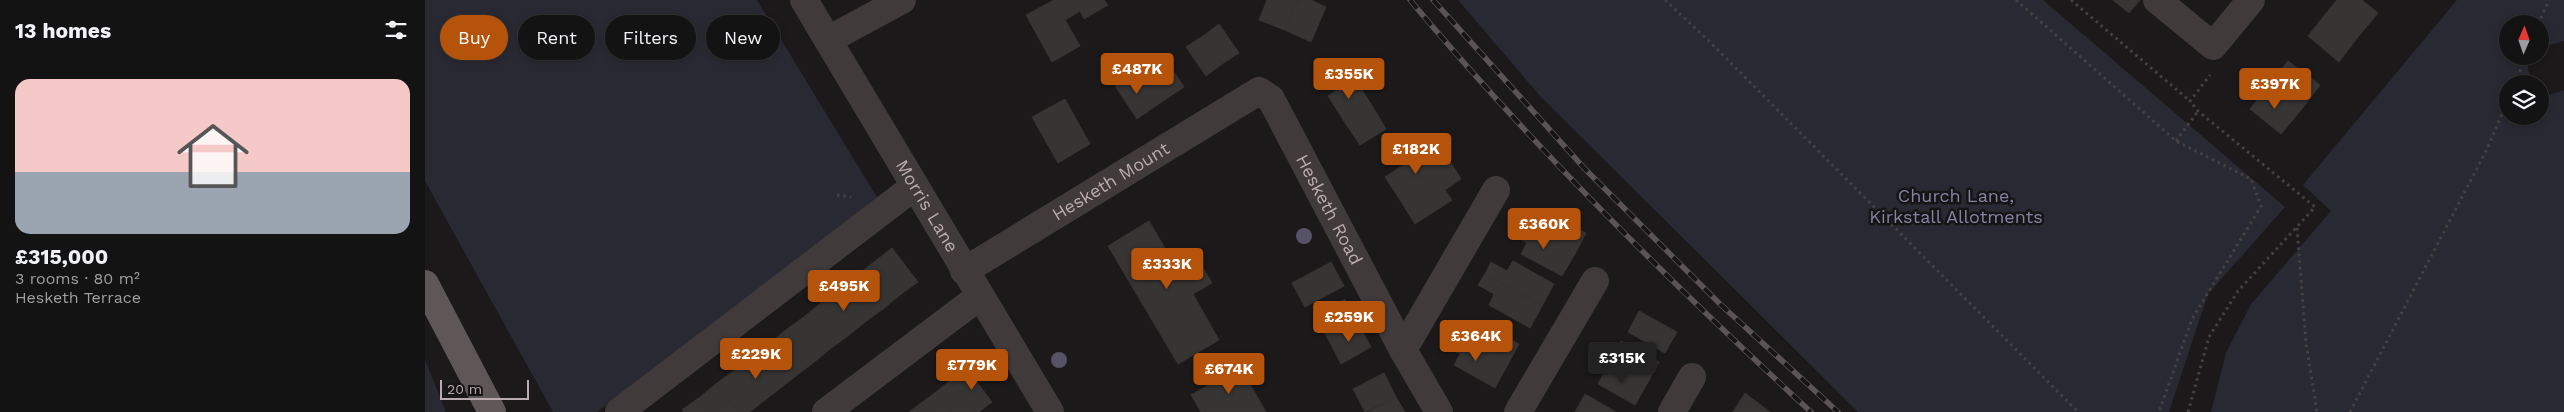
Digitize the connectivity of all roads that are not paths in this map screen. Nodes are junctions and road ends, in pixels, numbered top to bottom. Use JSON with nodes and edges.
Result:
{"nodes":[{"id":1,"x":804,"y":0,"type":"edge"},
{"id":2,"x":2157,"y":0,"type":"edge"},
{"id":3,"x":2251,"y":0,"type":"edge"},
{"id":4,"x":890,"y":3,"type":"edge"},
{"id":5,"x":828,"y":40,"type":"junction"},
{"id":6,"x":1259,"y":91,"type":"joint"},
{"id":7,"x":915,"y":186,"type":"junction"},
{"id":8,"x":1496,"y":190,"type":"dead end"},
{"id":9,"x":964,"y":271,"type":"junction"},
{"id":10,"x":1595,"y":282,"type":"dead end"},
{"id":11,"x":425,"y":284,"type":"edge"},
{"id":12,"x":980,"y":296,"type":"junction"},
{"id":13,"x":1403,"y":350,"type":"junction"},
{"id":14,"x":1693,"y":377,"type":"dead end"},
{"id":15,"x":1041,"y":409,"type":"edge"},
{"id":16,"x":492,"y":412,"type":"edge"},
{"id":17,"x":619,"y":412,"type":"edge"},
{"id":18,"x":826,"y":412,"type":"edge"},
{"id":19,"x":1439,"y":412,"type":"edge"},
{"id":20,"x":1519,"y":412,"type":"edge"},
{"id":21,"x":1672,"y":412,"type":"edge"}],
"edges":[{"from":1,"to":5,"type":"street","name":"Morris Lane"},
{"from":2,"to":3,"type":"street"},
{"from":4,"to":5,"type":"street"},
{"from":5,"to":7,"type":"street","name":"Morris Lane"},
{"from":6,"to":9,"type":"street","name":"Hesketh Mount"},
{"from":6,"to":13,"type":"street","name":"Hesketh Road"},
{"from":7,"to":9,"type":"street","name":"Morris Lane"},
{"from":7,"to":17,"type":"street"},
{"from":8,"to":13,"type":"street"},
{"from":9,"to":12,"type":"street","name":"Morris Lane"},
{"from":10,"to":20,"type":"street"},
{"from":11,"to":16,"type":"main road"},
{"from":12,"to":15,"type":"street","name":"Morris Lane"},
{"from":12,"to":18,"type":"street"},
{"from":13,"to":19,"type":"street","name":"Hesketh Road"},
{"from":14,"to":21,"type":"street"}]}
